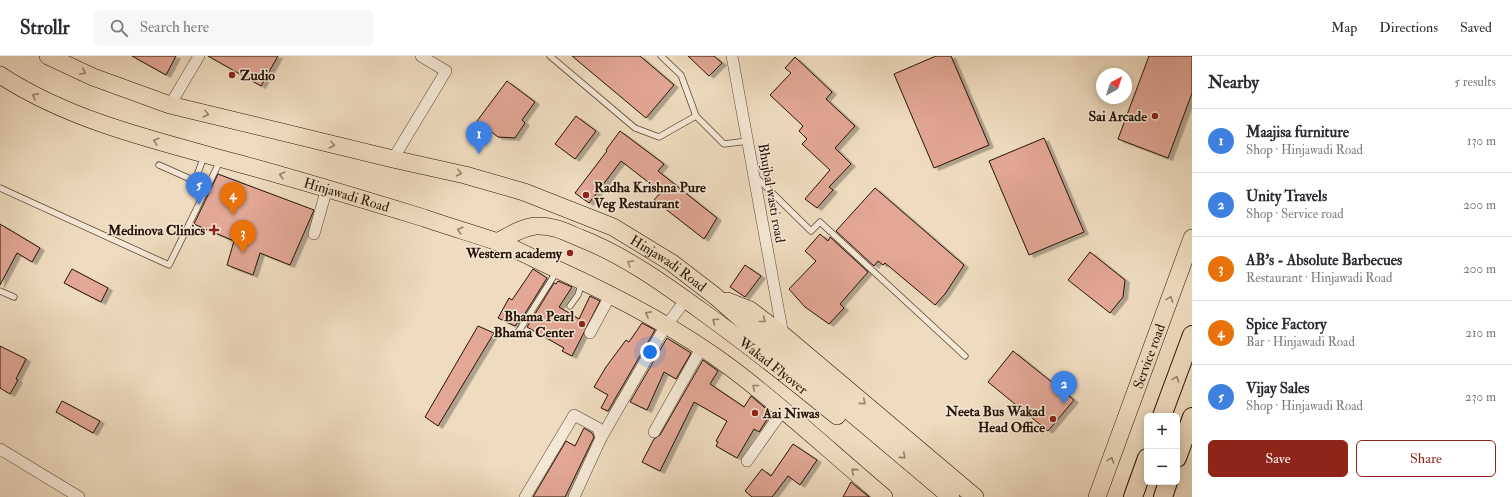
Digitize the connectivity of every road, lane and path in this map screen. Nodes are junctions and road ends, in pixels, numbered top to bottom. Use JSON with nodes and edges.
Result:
{"nodes":[{"id":1,"x":48,"y":56,"type":"edge"},
{"id":2,"x":199,"y":56,"type":"edge"},
{"id":3,"x":421,"y":56,"type":"edge"},
{"id":4,"x":550,"y":56,"type":"edge"},
{"id":5,"x":661,"y":56,"type":"edge"},
{"id":6,"x":732,"y":56,"type":"edge"},
{"id":7,"x":0,"y":75,"type":"edge"},
{"id":8,"x":170,"y":105,"type":"junction"},
{"id":9,"x":696,"y":116,"type":"junction"},
{"id":10,"x":748,"y":141,"type":"junction"},
{"id":11,"x":204,"y":154,"type":"junction"},
{"id":12,"x":221,"y":158,"type":"junction"},
{"id":13,"x":393,"y":159,"type":"junction"},
{"id":14,"x":159,"y":166,"type":"dead end"},
{"id":15,"x":754,"y":174,"type":"junction"},
{"id":16,"x":0,"y":188,"type":"edge"},
{"id":17,"x":327,"y":188,"type":"junction"},
{"id":18,"x":314,"y":234,"type":"dead end"},
{"id":19,"x":1192,"y":238,"type":"edge"},
{"id":20,"x":497,"y":242,"type":"junction"},
{"id":21,"x":558,"y":269,"type":"junction"},
{"id":22,"x":582,"y":280,"type":"junction"},
{"id":23,"x":0,"y":291,"type":"edge"},
{"id":24,"x":611,"y":294,"type":"junction"},
{"id":25,"x":715,"y":296,"type":"junction"},
{"id":26,"x":14,"y":297,"type":"dead end"},
{"id":27,"x":686,"y":299,"type":"junction"},
{"id":28,"x":570,"y":306,"type":"dead end"},
{"id":29,"x":668,"y":325,"type":"junction"},
{"id":30,"x":590,"y":333,"type":"dead end"},
{"id":31,"x":517,"y":334,"type":"dead end"},
{"id":32,"x":783,"y":335,"type":"junction"},
{"id":33,"x":1192,"y":335,"type":"edge"},
{"id":34,"x":702,"y":347,"type":"junction"},
{"id":35,"x":762,"y":347,"type":"junction"},
{"id":36,"x":965,"y":356,"type":"dead end"},
{"id":37,"x":783,"y":410,"type":"junction"},
{"id":38,"x":1163,"y":413,"type":"edge"},
{"id":39,"x":1192,"y":417,"type":"edge"},
{"id":40,"x":654,"y":432,"type":"dead end"},
{"id":41,"x":601,"y":438,"type":"junction"},
{"id":42,"x":0,"y":449,"type":"edge"},
{"id":43,"x":1180,"y":450,"type":"edge"},
{"id":44,"x":747,"y":461,"type":"dead end"},
{"id":45,"x":1144,"y":466,"type":"edge"},
{"id":46,"x":1167,"y":485,"type":"edge"},
{"id":47,"x":79,"y":497,"type":"edge"},
{"id":48,"x":525,"y":497,"type":"edge"},
{"id":49,"x":574,"y":497,"type":"edge"},
{"id":50,"x":884,"y":497,"type":"edge"},
{"id":51,"x":933,"y":497,"type":"edge"},
{"id":52,"x":951,"y":497,"type":"edge"},
{"id":53,"x":975,"y":497,"type":"edge"},
{"id":54,"x":1097,"y":497,"type":"edge"},
{"id":55,"x":1133,"y":497,"type":"edge"},
{"id":56,"x":1163,"y":497,"type":"edge"}],
"edges":[{"from":1,"to":8,"type":"main road","name":"Hinjawadi Road","one_way":true},
{"from":2,"to":8,"type":"street"},
{"from":3,"to":13,"type":"street"},
{"from":4,"to":9,"type":"lane"},
{"from":5,"to":9,"type":"lane"},
{"from":6,"to":10,"type":"street","name":"Bhujbal wasti road"},
{"from":11,"to":7,"type":"main road","name":"Hinjawadi Road","one_way":true},
{"from":8,"to":13,"type":"main road","name":"Hinjawadi Road","one_way":true},
{"from":9,"to":10,"type":"lane"},
{"from":10,"to":15,"type":"street","name":"Bhujbal wasti road"},
{"from":11,"to":12,"type":"main road","name":"Hinjawadi Road"},
{"from":11,"to":14,"type":"lane"},
{"from":12,"to":16,"type":"lane"},
{"from":17,"to":12,"type":"main road","name":"Hinjawadi Road","one_way":true},
{"from":13,"to":25,"type":"main road","name":"Hinjawadi Road","one_way":true},
{"from":15,"to":32,"type":"street","name":"Bhujbal wasti road"},
{"from":15,"to":36,"type":"lane"},
{"from":17,"to":18,"type":"street"},
{"from":20,"to":17,"type":"main road","name":"Hinjawadi Road","one_way":true},
{"from":54,"to":19,"type":"main road","name":"Service road","one_way":true},
{"from":20,"to":21,"type":"main road"},
{"from":27,"to":20,"type":"main road","name":"Hinjawadi Road","one_way":true},
{"from":21,"to":22,"type":"main road"},
{"from":21,"to":31,"type":"lane"},
{"from":22,"to":24,"type":"main road"},
{"from":22,"to":28,"type":"lane"},
{"from":23,"to":26,"type":"lane"},
{"from":29,"to":24,"type":"main road","one_way":true},
{"from":24,"to":30,"type":"street"},
{"from":25,"to":32,"type":"main road","one_way":true},
{"from":25,"to":35,"type":"main road","name":"Wakad Flyover"},
{"from":27,"to":29,"type":"street"},
{"from":35,"to":27,"type":"main road","name":"Wakad Flyover","one_way":true},
{"from":29,"to":34,"type":"main road"},
{"from":29,"to":41,"type":"street"},
{"from":32,"to":53,"type":"main road","one_way":true},
{"from":38,"to":33,"type":"highway","one_way":true},
{"from":37,"to":34,"type":"main road","one_way":true},
{"from":34,"to":40,"type":"street"},
{"from":35,"to":51,"type":"main road","name":"Wakad Flyover"},
{"from":35,"to":52,"type":"main road","name":"Wakad Flyover","one_way":true},
{"from":37,"to":44,"type":"street"},
{"from":50,"to":37,"type":"main road","one_way":true},
{"from":39,"to":43,"type":"highway"},
{"from":41,"to":48,"type":"street"},
{"from":41,"to":49,"type":"street"},
{"from":42,"to":47,"type":"street"},
{"from":45,"to":55,"type":"highway"},
{"from":46,"to":56,"type":"highway"}]}
